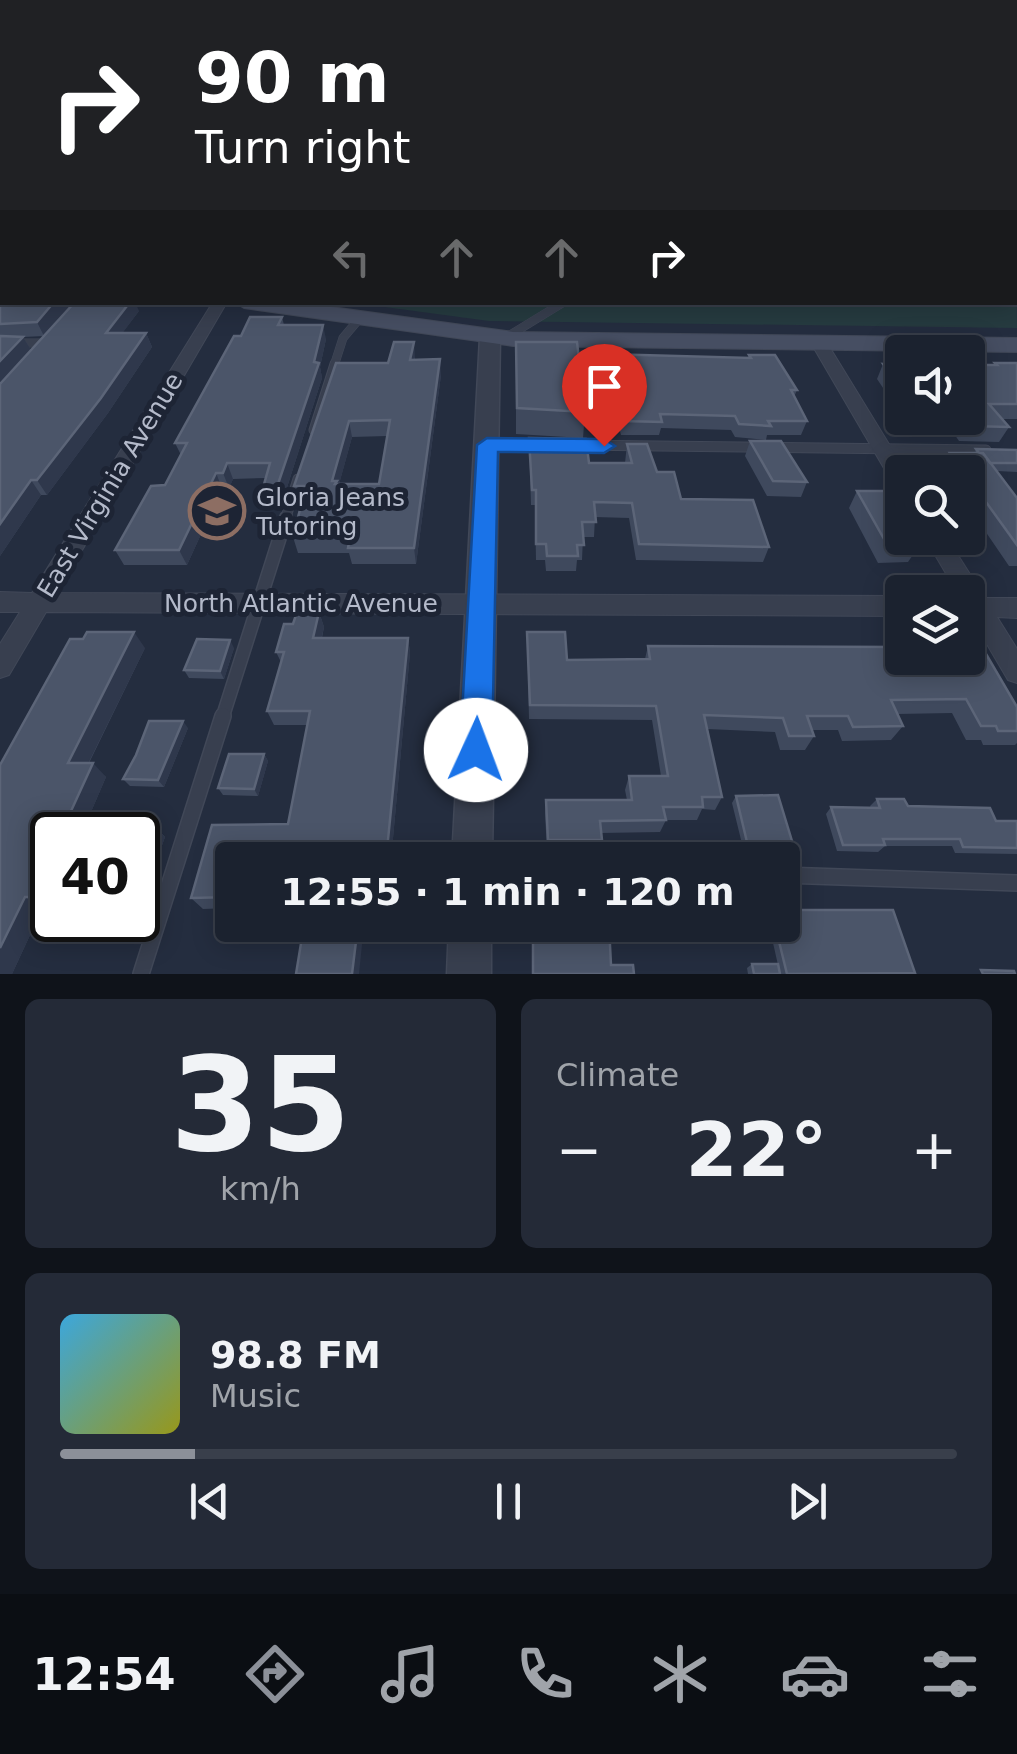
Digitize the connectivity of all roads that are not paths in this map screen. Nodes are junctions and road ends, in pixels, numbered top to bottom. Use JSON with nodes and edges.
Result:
{"nodes":[{"id":1,"x":218,"y":305,"type":"edge"},
{"id":2,"x":264,"y":305,"type":"edge"},
{"id":3,"x":558,"y":305,"type":"edge"},
{"id":4,"x":360,"y":319,"type":"junction"},
{"id":5,"x":60,"y":329,"type":"edge"},
{"id":6,"x":497,"y":338,"type":"junction"},
{"id":7,"x":0,"y":343,"type":"edge"},
{"id":8,"x":48,"y":343,"type":"junction"},
{"id":9,"x":819,"y":343,"type":"junction"},
{"id":10,"x":1017,"y":344,"type":"edge"},
{"id":11,"x":35,"y":357,"type":"edge"},
{"id":12,"x":310,"y":440,"type":"edge"},
{"id":13,"x":487,"y":445,"type":"junction"},
{"id":14,"x":545,"y":445,"type":"edge"},
{"id":15,"x":564,"y":446,"type":"edge"},
{"id":16,"x":883,"y":449,"type":"junction"},
{"id":17,"x":998,"y":450,"type":"edge"},
{"id":18,"x":886,"y":455,"type":"edge"},
{"id":19,"x":305,"y":458,"type":"edge"},
{"id":20,"x":0,"y":602,"type":"edge"},
{"id":21,"x":40,"y":602,"type":"junction"},
{"id":22,"x":260,"y":603,"type":"junction"},
{"id":23,"x":480,"y":604,"type":"junction"},
{"id":24,"x":885,"y":606,"type":"edge"},
{"id":25,"x":985,"y":607,"type":"edge"},
{"id":26,"x":1017,"y":608,"type":"edge"},
{"id":27,"x":985,"y":626,"type":"edge"},
{"id":28,"x":0,"y":668,"type":"edge"},
{"id":29,"x":1017,"y":672,"type":"edge"},
{"id":30,"x":473,"y":842,"type":"edge"},
{"id":31,"x":800,"y":876,"type":"edge"},
{"id":32,"x":1017,"y":883,"type":"edge"},
{"id":33,"x":470,"y":942,"type":"edge"},
{"id":34,"x":141,"y":974,"type":"edge"},
{"id":35,"x":469,"y":974,"type":"edge"}],
"edges":[{"from":1,"to":21,"type":"street","name":"East Virginia Avenue"},
{"from":2,"to":4,"type":"main road"},
{"from":3,"to":6,"type":"lane"},
{"from":4,"to":6,"type":"main road"},
{"from":4,"to":12,"type":"lane"},
{"from":5,"to":8,"type":"lane"},
{"from":6,"to":9,"type":"main road"},
{"from":6,"to":13,"type":"street"},
{"from":7,"to":8,"type":"lane"},
{"from":8,"to":11,"type":"lane"},
{"from":9,"to":10,"type":"main road"},
{"from":9,"to":16,"type":"street"},
{"from":13,"to":14,"type":"lane"},
{"from":13,"to":23,"type":"street"},
{"from":15,"to":16,"type":"lane"},
{"from":16,"to":17,"type":"lane"},
{"from":16,"to":18,"type":"street"},
{"from":19,"to":22,"type":"lane"},
{"from":20,"to":21,"type":"street","name":"North Atlantic Avenue"},
{"from":21,"to":22,"type":"street","name":"North Atlantic Avenue"},
{"from":21,"to":28,"type":"street","name":"East Virginia Avenue"},
{"from":22,"to":23,"type":"street","name":"North Atlantic Avenue"},
{"from":22,"to":34,"type":"lane"},
{"from":23,"to":24,"type":"street","name":"North Atlantic Avenue"},
{"from":23,"to":30,"type":"street"},
{"from":25,"to":26,"type":"street"},
{"from":27,"to":29,"type":"street"},
{"from":31,"to":32,"type":"lane"},
{"from":33,"to":35,"type":"street"}]}
